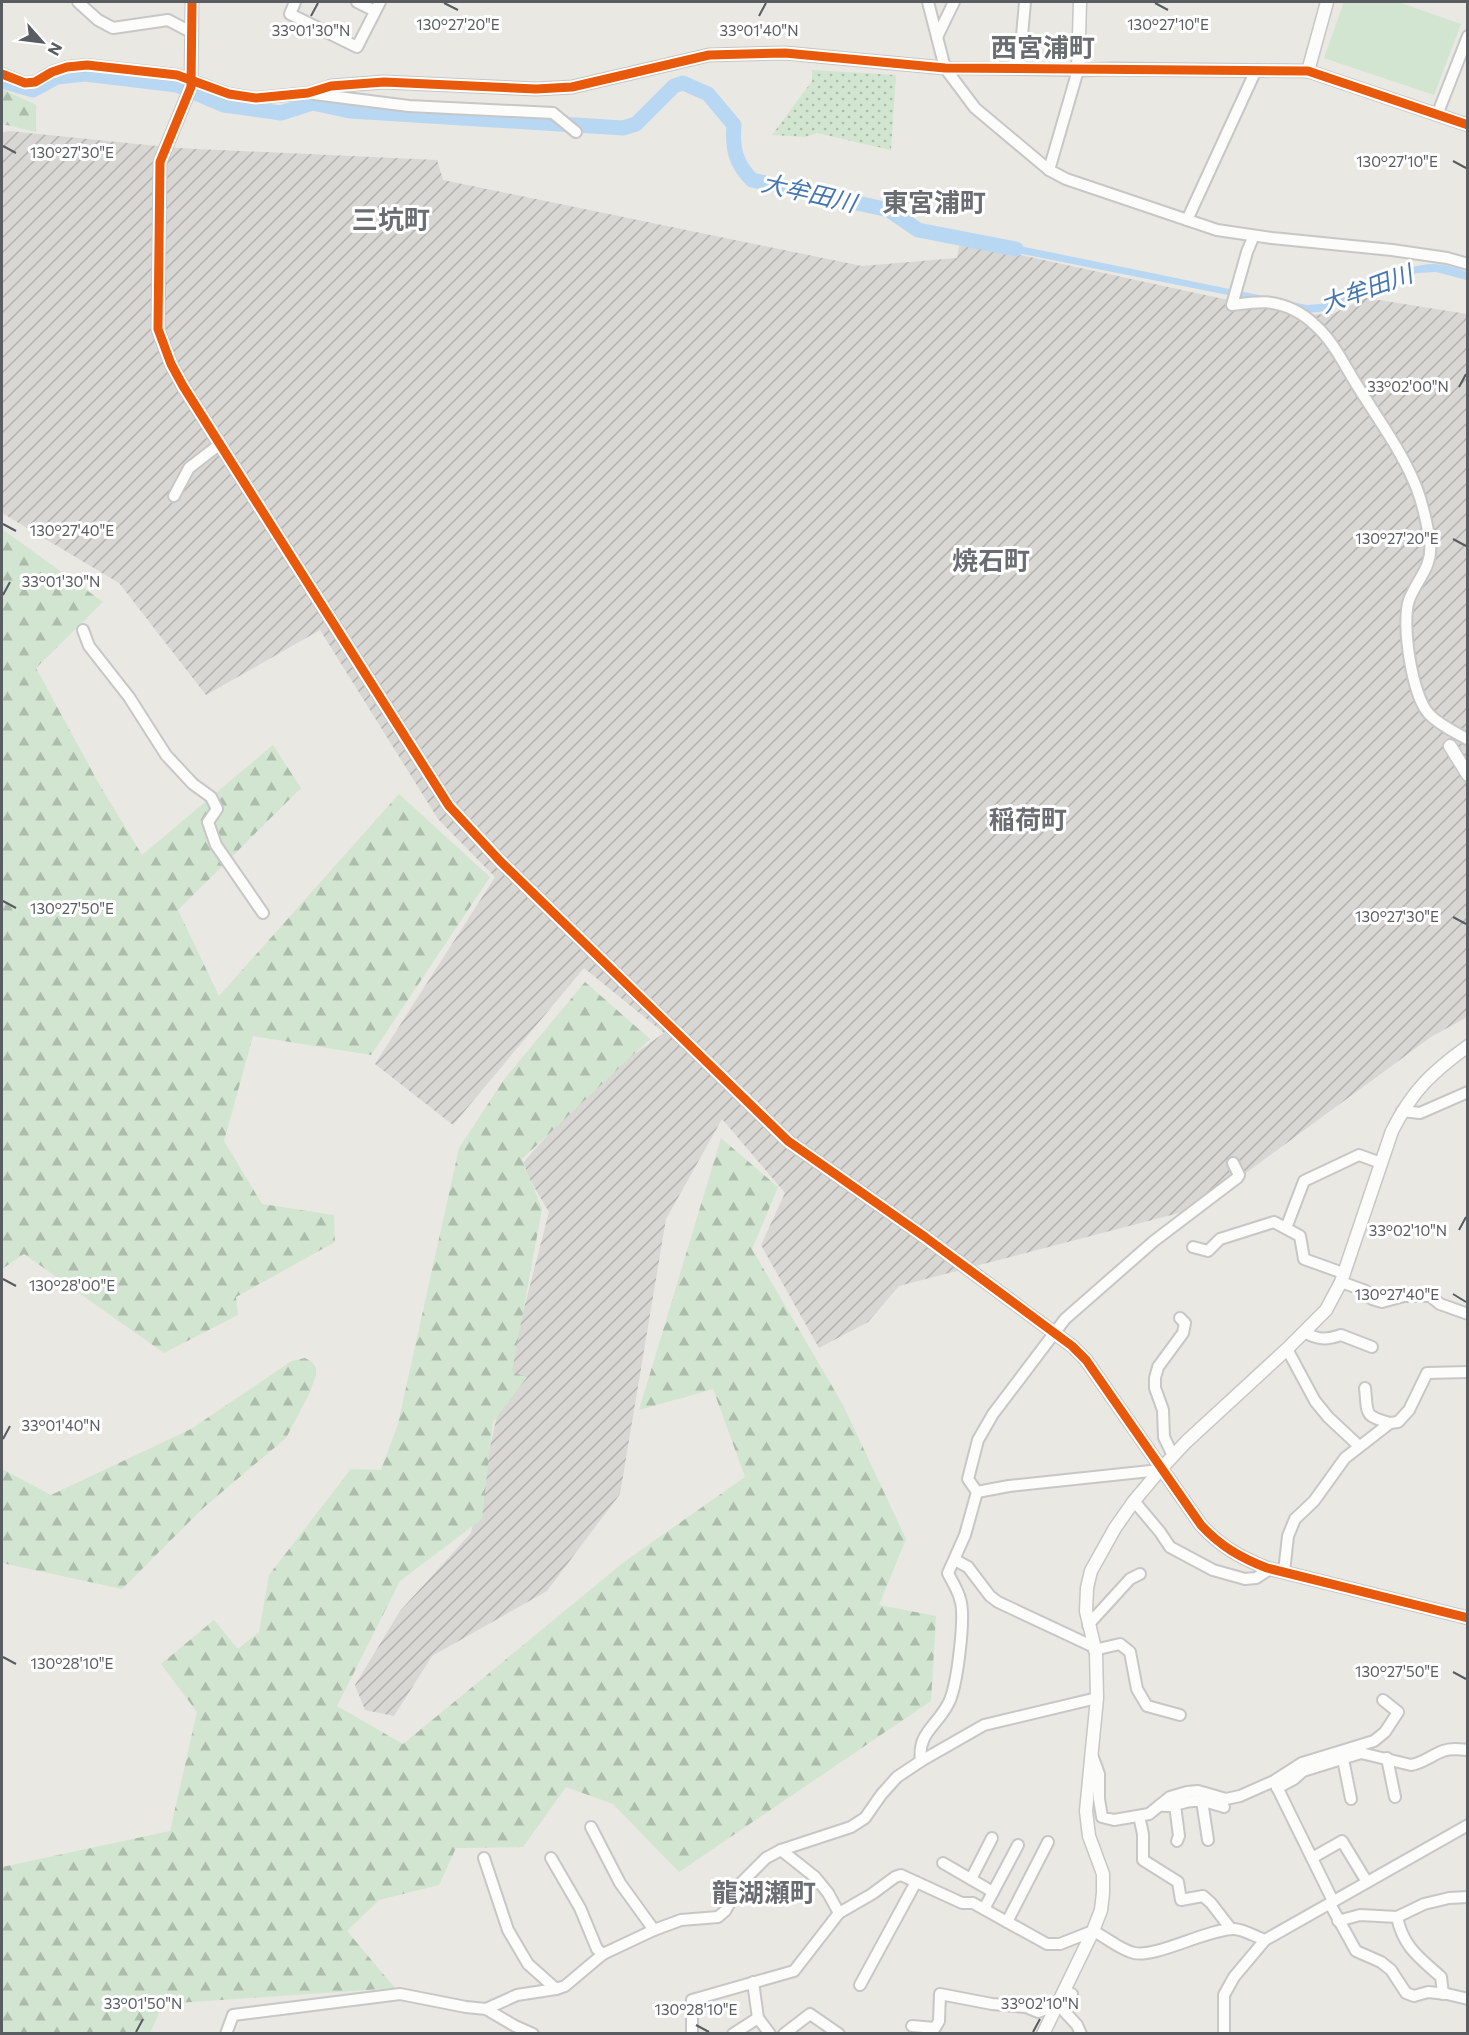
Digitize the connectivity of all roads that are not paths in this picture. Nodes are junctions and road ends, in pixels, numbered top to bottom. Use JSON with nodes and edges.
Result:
{"nodes":[{"id":1,"x":78,"y":2,"type":"edge"},
{"id":2,"x":192,"y":2,"type":"edge"},
{"id":3,"x":295,"y":2,"type":"edge"},
{"id":4,"x":357,"y":2,"type":"edge"},
{"id":5,"x":928,"y":2,"type":"edge"},
{"id":6,"x":954,"y":2,"type":"edge"},
{"id":7,"x":1025,"y":2,"type":"edge"},
{"id":8,"x":1080,"y":2,"type":"edge"},
{"id":9,"x":1327,"y":2,"type":"edge"},
{"id":10,"x":378,"y":6,"type":"edge"},
{"id":11,"x":191,"y":32,"type":"junction"},
{"id":12,"x":1467,"y":36,"type":"edge"},
{"id":13,"x":937,"y":37,"type":"junction"},
{"id":14,"x":945,"y":68,"type":"junction"},
{"id":15,"x":1019,"y":69,"type":"junction"},
{"id":16,"x":1078,"y":70,"type":"junction"},
{"id":17,"x":1256,"y":70,"type":"junction"},
{"id":18,"x":1308,"y":71,"type":"junction"},
{"id":19,"x":2,"y":75,"type":"edge"},
{"id":20,"x":191,"y":80,"type":"junction"},
{"id":21,"x":331,"y":86,"type":"joint"},
{"id":22,"x":308,"y":93,"type":"junction"},
{"id":23,"x":1437,"y":115,"type":"junction"},
{"id":24,"x":1467,"y":125,"type":"edge"},
{"id":25,"x":576,"y":132,"type":"dead end"},
{"id":26,"x":1049,"y":170,"type":"junction"},
{"id":27,"x":1187,"y":220,"type":"junction"},
{"id":28,"x":1252,"y":240,"type":"dead end"},
{"id":29,"x":1467,"y":264,"type":"edge"},
{"id":30,"x":220,"y":444,"type":"junction"},
{"id":31,"x":174,"y":496,"type":"dead end"},
{"id":32,"x":83,"y":630,"type":"dead end"},
{"id":33,"x":1467,"y":739,"type":"edge"},
{"id":34,"x":1450,"y":746,"type":"joint"},
{"id":35,"x":1467,"y":775,"type":"edge"},
{"id":36,"x":263,"y":914,"type":"dead end"},
{"id":37,"x":1467,"y":1046,"type":"edge"},
{"id":38,"x":1467,"y":1095,"type":"edge"},
{"id":39,"x":1402,"y":1111,"type":"junction"},
{"id":40,"x":1233,"y":1163,"type":"dead end"},
{"id":41,"x":1381,"y":1163,"type":"junction"},
{"id":42,"x":1286,"y":1228,"type":"junction"},
{"id":43,"x":1193,"y":1247,"type":"dead end"},
{"id":44,"x":1342,"y":1278,"type":"junction"},
{"id":45,"x":1467,"y":1314,"type":"edge"},
{"id":46,"x":1180,"y":1318,"type":"dead end"},
{"id":47,"x":1055,"y":1331,"type":"junction"},
{"id":48,"x":1304,"y":1332,"type":"junction"},
{"id":49,"x":1372,"y":1347,"type":"dead end"},
{"id":50,"x":1287,"y":1349,"type":"junction"},
{"id":51,"x":1467,"y":1372,"type":"edge"},
{"id":52,"x":1365,"y":1388,"type":"dead end"},
{"id":53,"x":1390,"y":1423,"type":"junction"},
{"id":54,"x":1359,"y":1446,"type":"junction"},
{"id":55,"x":1173,"y":1456,"type":"junction"},
{"id":56,"x":1160,"y":1470,"type":"junction"},
{"id":57,"x":977,"y":1492,"type":"junction"},
{"id":58,"x":1134,"y":1501,"type":"junction"},
{"id":59,"x":955,"y":1560,"type":"junction"},
{"id":60,"x":1270,"y":1569,"type":"junction"},
{"id":61,"x":1284,"y":1572,"type":"junction"},
{"id":62,"x":1140,"y":1574,"type":"dead end"},
{"id":63,"x":1467,"y":1618,"type":"edge"},
{"id":64,"x":1088,"y":1625,"type":"junction"},
{"id":65,"x":1094,"y":1648,"type":"junction"},
{"id":66,"x":1097,"y":1698,"type":"junction"},
{"id":67,"x":1383,"y":1700,"type":"dead end"},
{"id":68,"x":1180,"y":1715,"type":"dead end"},
{"id":69,"x":1467,"y":1750,"type":"edge"},
{"id":70,"x":1091,"y":1753,"type":"junction"},
{"id":71,"x":1387,"y":1758,"type":"junction"},
{"id":72,"x":1343,"y":1759,"type":"junction"},
{"id":73,"x":921,"y":1761,"type":"junction"},
{"id":74,"x":1276,"y":1785,"type":"junction"},
{"id":75,"x":1395,"y":1797,"type":"dead end"},
{"id":76,"x":1351,"y":1798,"type":"dead end"},
{"id":77,"x":1202,"y":1801,"type":"junction"},
{"id":78,"x":1160,"y":1805,"type":"junction"},
{"id":79,"x":1175,"y":1805,"type":"junction"},
{"id":80,"x":1224,"y":1807,"type":"dead end"},
{"id":81,"x":1139,"y":1816,"type":"junction"},
{"id":82,"x":1467,"y":1825,"type":"edge"},
{"id":83,"x":591,"y":1827,"type":"dead end"},
{"id":84,"x":992,"y":1838,"type":"dead end"},
{"id":85,"x":1208,"y":1840,"type":"dead end"},
{"id":86,"x":1177,"y":1841,"type":"dead end"},
{"id":87,"x":1048,"y":1842,"type":"dead end"},
{"id":88,"x":1018,"y":1845,"type":"dead end"},
{"id":89,"x":781,"y":1850,"type":"junction"},
{"id":90,"x":484,"y":1858,"type":"dead end"},
{"id":91,"x":551,"y":1858,"type":"dead end"},
{"id":92,"x":1312,"y":1858,"type":"junction"},
{"id":93,"x":943,"y":1863,"type":"dead end"},
{"id":94,"x":971,"y":1879,"type":"junction"},
{"id":95,"x":916,"y":1882,"type":"junction"},
{"id":96,"x":1367,"y":1882,"type":"junction"},
{"id":97,"x":993,"y":1892,"type":"junction"},
{"id":98,"x":1467,"y":1897,"type":"edge"},
{"id":99,"x":1332,"y":1903,"type":"junction"},
{"id":100,"x":984,"y":1909,"type":"junction"},
{"id":101,"x":839,"y":1913,"type":"junction"},
{"id":102,"x":1397,"y":1917,"type":"junction"},
{"id":103,"x":1338,"y":1921,"type":"junction"},
{"id":104,"x":1006,"y":1922,"type":"junction"},
{"id":105,"x":1232,"y":1929,"type":"junction"},
{"id":106,"x":654,"y":1930,"type":"junction"},
{"id":107,"x":1093,"y":1931,"type":"junction"},
{"id":108,"x":1265,"y":1940,"type":"junction"},
{"id":109,"x":603,"y":1954,"type":"junction"},
{"id":110,"x":753,"y":1982,"type":"junction"},
{"id":111,"x":860,"y":1985,"type":"dead end"},
{"id":112,"x":556,"y":1989,"type":"junction"},
{"id":113,"x":1064,"y":1990,"type":"junction"},
{"id":114,"x":1443,"y":1994,"type":"junction"},
{"id":115,"x":1467,"y":1999,"type":"edge"},
{"id":116,"x":486,"y":2009,"type":"junction"},
{"id":117,"x":1053,"y":2012,"type":"junction"},
{"id":118,"x":758,"y":2018,"type":"junction"},
{"id":119,"x":912,"y":2026,"type":"dead end"},
{"id":120,"x":938,"y":2031,"type":"edge"},
{"id":121,"x":226,"y":2034,"type":"edge"},
{"id":122,"x":532,"y":2034,"type":"edge"},
{"id":123,"x":692,"y":2034,"type":"edge"},
{"id":124,"x":733,"y":2034,"type":"edge"},
{"id":125,"x":770,"y":2034,"type":"edge"},
{"id":126,"x":784,"y":2034,"type":"edge"},
{"id":127,"x":839,"y":2034,"type":"edge"},
{"id":128,"x":1043,"y":2034,"type":"edge"},
{"id":129,"x":1081,"y":2034,"type":"edge"},
{"id":130,"x":1224,"y":2034,"type":"edge"}],
"edges":[{"from":1,"to":11,"type":"street"},
{"from":2,"to":11,"type":"street"},
{"from":3,"to":10,"type":"street"},
{"from":4,"to":10,"type":"street"},
{"from":5,"to":13,"type":"street"},
{"from":6,"to":13,"type":"street"},
{"from":7,"to":15,"type":"street"},
{"from":8,"to":16,"type":"street"},
{"from":9,"to":18,"type":"street"},
{"from":11,"to":20,"type":"street"},
{"from":12,"to":23,"type":"street"},
{"from":13,"to":14,"type":"street"},
{"from":14,"to":15,"type":"street"},
{"from":14,"to":21,"type":"street"},
{"from":14,"to":26,"type":"street"},
{"from":15,"to":16,"type":"street"},
{"from":16,"to":17,"type":"street"},
{"from":16,"to":26,"type":"street"},
{"from":17,"to":18,"type":"street"},
{"from":17,"to":27,"type":"street"},
{"from":18,"to":23,"type":"street"},
{"from":19,"to":20,"type":"street"},
{"from":20,"to":22,"type":"street"},
{"from":20,"to":30,"type":"street"},
{"from":21,"to":22,"type":"street"},
{"from":22,"to":25,"type":"street"},
{"from":23,"to":24,"type":"street"},
{"from":26,"to":27,"type":"street"},
{"from":27,"to":29,"type":"street"},
{"from":28,"to":33,"type":"street"},
{"from":30,"to":31,"type":"street"},
{"from":30,"to":47,"type":"street"},
{"from":32,"to":36,"type":"street"},
{"from":33,"to":34,"type":"street"},
{"from":34,"to":35,"type":"street"},
{"from":37,"to":39,"type":"street"},
{"from":38,"to":39,"type":"street"},
{"from":39,"to":41,"type":"street"},
{"from":40,"to":47,"type":"street"},
{"from":41,"to":42,"type":"street"},
{"from":41,"to":44,"type":"street"},
{"from":42,"to":43,"type":"street"},
{"from":42,"to":44,"type":"street"},
{"from":44,"to":45,"type":"street"},
{"from":44,"to":48,"type":"street"},
{"from":46,"to":55,"type":"street"},
{"from":47,"to":56,"type":"street"},
{"from":47,"to":57,"type":"street"},
{"from":48,"to":49,"type":"street"},
{"from":48,"to":50,"type":"street"},
{"from":50,"to":54,"type":"street"},
{"from":50,"to":55,"type":"street"},
{"from":51,"to":53,"type":"street"},
{"from":52,"to":53,"type":"street"},
{"from":53,"to":54,"type":"street"},
{"from":54,"to":61,"type":"street"},
{"from":55,"to":56,"type":"street"},
{"from":56,"to":57,"type":"street"},
{"from":56,"to":58,"type":"street"},
{"from":56,"to":60,"type":"street"},
{"from":57,"to":59,"type":"street"},
{"from":58,"to":60,"type":"street"},
{"from":58,"to":64,"type":"street"},
{"from":59,"to":65,"type":"street"},
{"from":59,"to":73,"type":"street"},
{"from":60,"to":61,"type":"street"},
{"from":61,"to":63,"type":"street"},
{"from":62,"to":64,"type":"street"},
{"from":64,"to":65,"type":"street"},
{"from":65,"to":66,"type":"street"},
{"from":65,"to":68,"type":"street"},
{"from":66,"to":70,"type":"street"},
{"from":66,"to":73,"type":"street"},
{"from":67,"to":74,"type":"street"},
{"from":69,"to":71,"type":"street"},
{"from":70,"to":81,"type":"street"},
{"from":70,"to":107,"type":"street"},
{"from":71,"to":72,"type":"street"},
{"from":71,"to":75,"type":"street"},
{"from":72,"to":74,"type":"street"},
{"from":72,"to":76,"type":"street"},
{"from":73,"to":89,"type":"street"},
{"from":74,"to":78,"type":"street"},
{"from":74,"to":92,"type":"street"},
{"from":77,"to":79,"type":"street"},
{"from":77,"to":80,"type":"street"},
{"from":77,"to":85,"type":"street"},
{"from":78,"to":79,"type":"street"},
{"from":78,"to":81,"type":"street"},
{"from":79,"to":86,"type":"street"},
{"from":81,"to":105,"type":"street"},
{"from":82,"to":96,"type":"street"},
{"from":83,"to":106,"type":"street"},
{"from":84,"to":94,"type":"street"},
{"from":87,"to":104,"type":"street"},
{"from":88,"to":97,"type":"street"},
{"from":89,"to":101,"type":"street"},
{"from":89,"to":106,"type":"street"},
{"from":90,"to":112,"type":"street"},
{"from":91,"to":109,"type":"street"},
{"from":92,"to":96,"type":"street"},
{"from":92,"to":99,"type":"street"},
{"from":93,"to":94,"type":"street"},
{"from":94,"to":97,"type":"street"},
{"from":95,"to":100,"type":"street"},
{"from":95,"to":101,"type":"street"},
{"from":95,"to":111,"type":"street"},
{"from":96,"to":99,"type":"street"},
{"from":97,"to":100,"type":"street"},
{"from":98,"to":102,"type":"street"},
{"from":99,"to":103,"type":"street"},
{"from":99,"to":108,"type":"street"},
{"from":100,"to":104,"type":"street"},
{"from":101,"to":110,"type":"street"},
{"from":102,"to":103,"type":"street"},
{"from":102,"to":114,"type":"street"},
{"from":103,"to":114,"type":"street"},
{"from":104,"to":107,"type":"street"},
{"from":105,"to":107,"type":"street"},
{"from":105,"to":108,"type":"street"},
{"from":106,"to":109,"type":"street"},
{"from":107,"to":113,"type":"street"},
{"from":108,"to":130,"type":"street"},
{"from":109,"to":112,"type":"street"},
{"from":110,"to":118,"type":"street"},
{"from":110,"to":123,"type":"street"},
{"from":112,"to":116,"type":"street"},
{"from":113,"to":117,"type":"street"},
{"from":113,"to":129,"type":"street"},
{"from":114,"to":115,"type":"street"},
{"from":116,"to":121,"type":"street"},
{"from":116,"to":122,"type":"street"},
{"from":117,"to":120,"type":"street"},
{"from":117,"to":128,"type":"street"},
{"from":118,"to":124,"type":"street"},
{"from":118,"to":125,"type":"street"},
{"from":119,"to":120,"type":"street"},
{"from":126,"to":127,"type":"street"}]}
